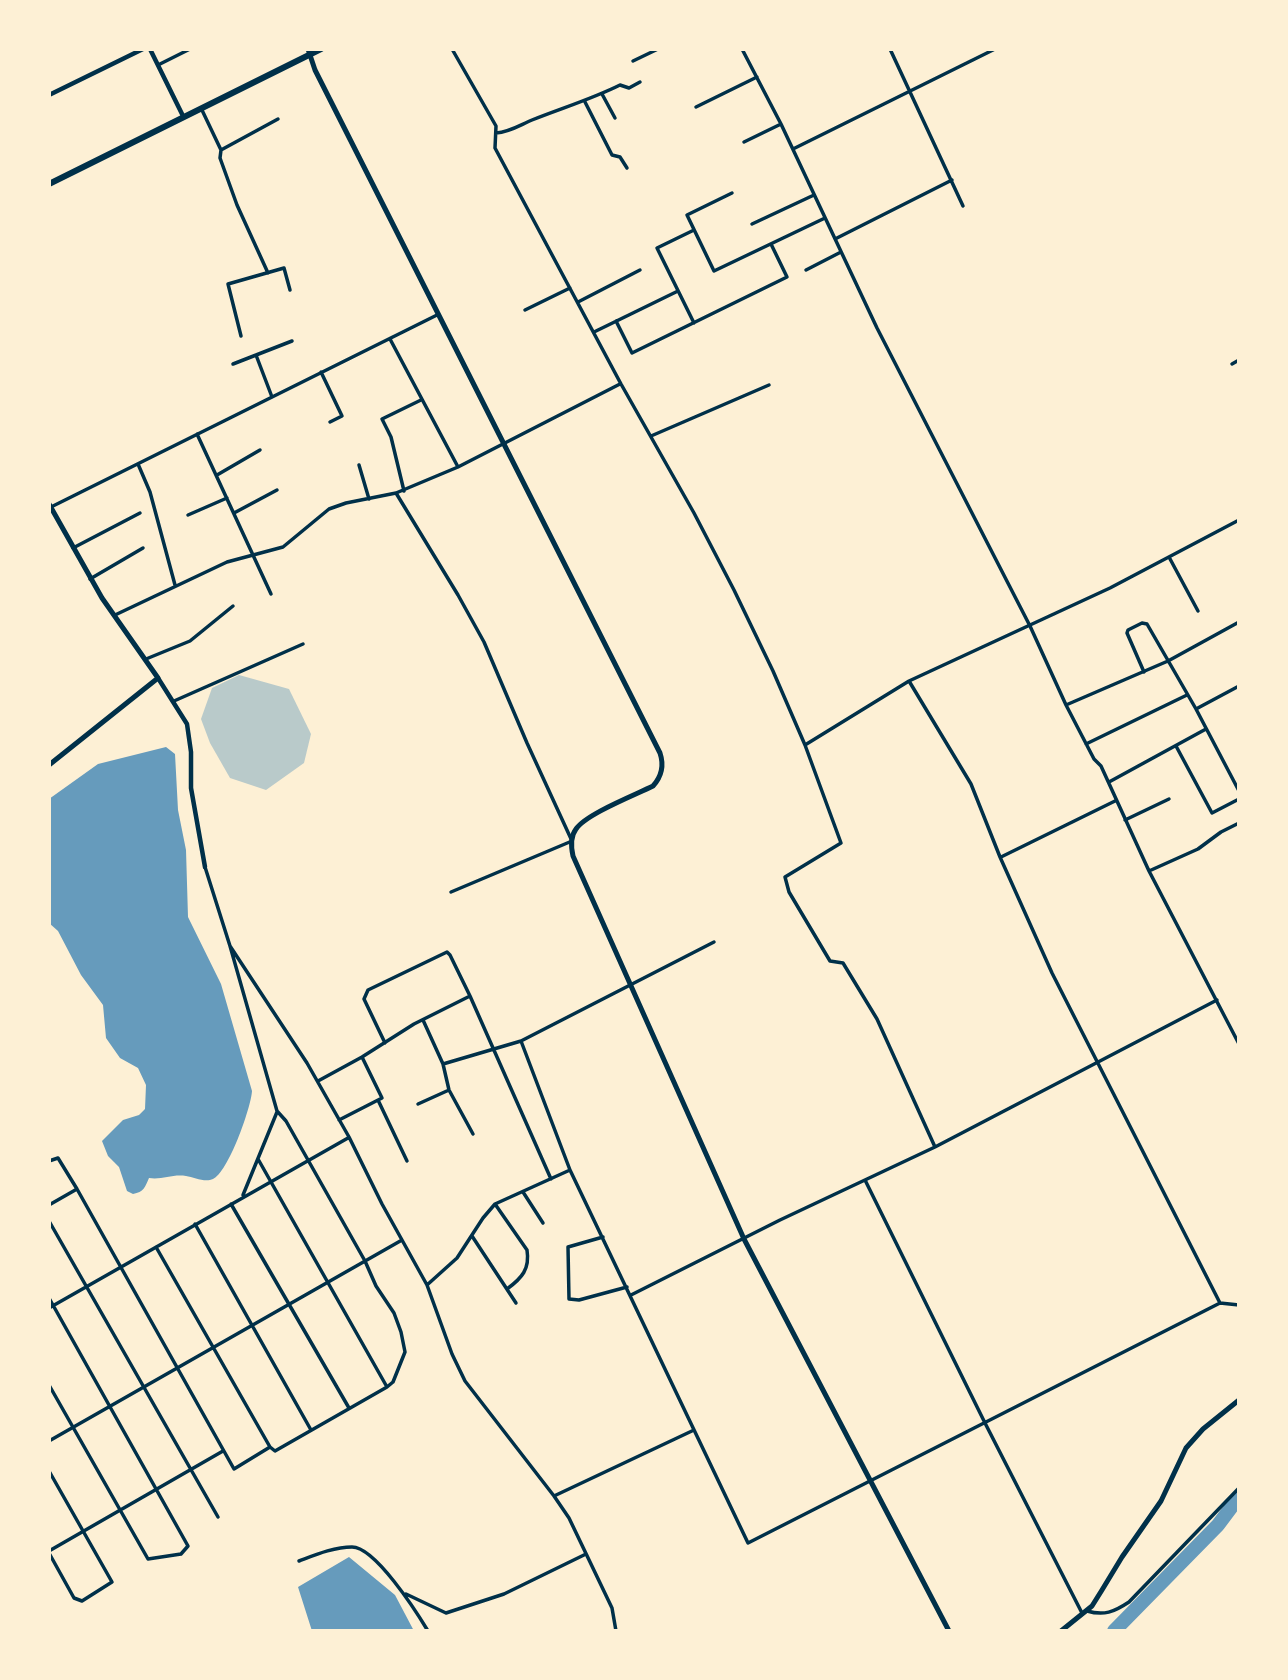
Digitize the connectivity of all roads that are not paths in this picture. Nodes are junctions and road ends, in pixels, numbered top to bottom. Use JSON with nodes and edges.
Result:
{"nodes":[{"id":1,"x":143,"y":49,"type":"edge"},
{"id":2,"x":149,"y":49,"type":"edge"},
{"id":3,"x":190,"y":49,"type":"edge"},
{"id":4,"x":321,"y":49,"type":"edge"},
{"id":5,"x":452,"y":49,"type":"edge"},
{"id":6,"x":658,"y":49,"type":"edge"},
{"id":7,"x":743,"y":49,"type":"edge"},
{"id":8,"x":890,"y":49,"type":"edge"},
{"id":9,"x":995,"y":49,"type":"edge"},
{"id":10,"x":309,"y":52,"type":"edge"},
{"id":11,"x":633,"y":61,"type":"dead end"},
{"id":12,"x":158,"y":65,"type":"junction"},
{"id":13,"x":757,"y":77,"type":"junction"},
{"id":14,"x":640,"y":82,"type":"dead end"},
{"id":15,"x":910,"y":90,"type":"junction"},
{"id":16,"x":602,"y":94,"type":"junction"},
{"id":17,"x":49,"y":95,"type":"edge"},
{"id":18,"x":585,"y":102,"type":"junction"},
{"id":19,"x":696,"y":107,"type":"dead end"},
{"id":20,"x":201,"y":108,"type":"junction"},
{"id":21,"x":183,"y":116,"type":"junction"},
{"id":22,"x":615,"y":118,"type":"dead end"},
{"id":23,"x":278,"y":119,"type":"dead end"},
{"id":24,"x":781,"y":124,"type":"junction"},
{"id":25,"x":496,"y":133,"type":"junction"},
{"id":26,"x":744,"y":142,"type":"dead end"},
{"id":27,"x":793,"y":149,"type":"junction"},
{"id":28,"x":221,"y":150,"type":"junction"},
{"id":29,"x":627,"y":168,"type":"dead end"},
{"id":30,"x":952,"y":180,"type":"junction"},
{"id":31,"x":49,"y":184,"type":"edge"},
{"id":32,"x":732,"y":193,"type":"dead end"},
{"id":33,"x":814,"y":195,"type":"junction"},
{"id":34,"x":963,"y":205,"type":"dead end"},
{"id":35,"x":825,"y":218,"type":"junction"},
{"id":36,"x":752,"y":224,"type":"dead end"},
{"id":37,"x":694,"y":230,"type":"junction"},
{"id":38,"x":835,"y":239,"type":"junction"},
{"id":39,"x":771,"y":244,"type":"junction"},
{"id":40,"x":841,"y":252,"type":"junction"},
{"id":41,"x":640,"y":270,"type":"dead end"},
{"id":42,"x":806,"y":270,"type":"dead end"},
{"id":43,"x":268,"y":273,"type":"junction"},
{"id":44,"x":570,"y":288,"type":"junction"},
{"id":45,"x":290,"y":290,"type":"dead end"},
{"id":46,"x":678,"y":291,"type":"junction"},
{"id":47,"x":578,"y":302,"type":"junction"},
{"id":48,"x":525,"y":310,"type":"dead end"},
{"id":49,"x":437,"y":315,"type":"junction"},
{"id":50,"x":616,"y":321,"type":"junction"},
{"id":51,"x":694,"y":323,"type":"junction"},
{"id":52,"x":594,"y":332,"type":"junction"},
{"id":53,"x":241,"y":336,"type":"dead end"},
{"id":54,"x":390,"y":339,"type":"junction"},
{"id":55,"x":292,"y":341,"type":"dead end"},
{"id":56,"x":256,"y":355,"type":"junction"},
{"id":57,"x":1239,"y":360,"type":"edge"},
{"id":58,"x":233,"y":364,"type":"dead end"},
{"id":59,"x":1232,"y":364,"type":"dead end"},
{"id":60,"x":321,"y":372,"type":"junction"},
{"id":61,"x":621,"y":384,"type":"junction"},
{"id":62,"x":769,"y":385,"type":"dead end"},
{"id":63,"x":272,"y":397,"type":"junction"},
{"id":64,"x":421,"y":400,"type":"junction"},
{"id":65,"x":330,"y":422,"type":"dead end"},
{"id":66,"x":197,"y":434,"type":"junction"},
{"id":67,"x":651,"y":436,"type":"junction"},
{"id":68,"x":502,"y":443,"type":"junction"},
{"id":69,"x":260,"y":450,"type":"dead end"},
{"id":70,"x":138,"y":464,"type":"junction"},
{"id":71,"x":359,"y":465,"type":"dead end"},
{"id":72,"x":458,"y":467,"type":"junction"},
{"id":73,"x":216,"y":475,"type":"junction"},
{"id":74,"x":277,"y":490,"type":"dead end"},
{"id":75,"x":404,"y":491,"type":"junction"},
{"id":76,"x":396,"y":493,"type":"junction"},
{"id":77,"x":227,"y":498,"type":"junction"},
{"id":78,"x":369,"y":499,"type":"junction"},
{"id":79,"x":50,"y":506,"type":"edge"},
{"id":80,"x":140,"y":513,"type":"dead end"},
{"id":81,"x":234,"y":513,"type":"junction"},
{"id":82,"x":188,"y":514,"type":"dead end"},
{"id":83,"x":1239,"y":520,"type":"edge"},
{"id":84,"x":74,"y":548,"type":"junction"},
{"id":85,"x":143,"y":548,"type":"dead end"},
{"id":86,"x":253,"y":556,"type":"junction"},
{"id":87,"x":1169,"y":557,"type":"junction"},
{"id":88,"x":90,"y":579,"type":"junction"},
{"id":89,"x":175,"y":586,"type":"junction"},
{"id":90,"x":271,"y":594,"type":"dead end"},
{"id":91,"x":233,"y":606,"type":"dead end"},
{"id":92,"x":1198,"y":611,"type":"dead end"},
{"id":93,"x":113,"y":615,"type":"junction"},
{"id":94,"x":1239,"y":622,"type":"edge"},
{"id":95,"x":1030,"y":626,"type":"junction"},
{"id":96,"x":303,"y":644,"type":"dead end"},
{"id":97,"x":146,"y":659,"type":"junction"},
{"id":98,"x":1168,"y":661,"type":"junction"},
{"id":99,"x":1144,"y":671,"type":"junction"},
{"id":100,"x":158,"y":678,"type":"junction"},
{"id":101,"x":909,"y":681,"type":"junction"},
{"id":102,"x":1239,"y":685,"type":"edge"},
{"id":103,"x":1187,"y":695,"type":"junction"},
{"id":104,"x":174,"y":701,"type":"junction"},
{"id":105,"x":1066,"y":705,"type":"junction"},
{"id":106,"x":1196,"y":709,"type":"junction"},
{"id":107,"x":1206,"y":729,"type":"junction"},
{"id":108,"x":1086,"y":744,"type":"junction"},
{"id":109,"x":804,"y":745,"type":"junction"},
{"id":110,"x":1176,"y":746,"type":"junction"},
{"id":111,"x":49,"y":765,"type":"edge"},
{"id":112,"x":1109,"y":782,"type":"junction"},
{"id":113,"x":1239,"y":791,"type":"edge"},
{"id":114,"x":1169,"y":799,"type":"dead end"},
{"id":115,"x":1239,"y":799,"type":"edge"},
{"id":116,"x":1115,"y":801,"type":"junction"},
{"id":117,"x":1125,"y":820,"type":"junction"},
{"id":118,"x":1239,"y":823,"type":"edge"},
{"id":119,"x":572,"y":841,"type":"junction"},
{"id":120,"x":1000,"y":857,"type":"junction"},
{"id":121,"x":205,"y":867,"type":"joint"},
{"id":122,"x":1149,"y":871,"type":"junction"},
{"id":123,"x":451,"y":892,"type":"dead end"},
{"id":124,"x":714,"y":942,"type":"dead end"},
{"id":125,"x":230,"y":946,"type":"junction"},
{"id":126,"x":630,"y":984,"type":"junction"},
{"id":127,"x":470,"y":996,"type":"junction"},
{"id":128,"x":1217,"y":1000,"type":"junction"},
{"id":129,"x":423,"y":1020,"type":"junction"},
{"id":130,"x":521,"y":1041,"type":"junction"},
{"id":131,"x":385,"y":1043,"type":"junction"},
{"id":132,"x":1239,"y":1044,"type":"edge"},
{"id":133,"x":493,"y":1049,"type":"junction"},
{"id":134,"x":362,"y":1057,"type":"junction"},
{"id":135,"x":1098,"y":1063,"type":"junction"},
{"id":136,"x":443,"y":1064,"type":"junction"},
{"id":137,"x":318,"y":1081,"type":"junction"},
{"id":138,"x":449,"y":1090,"type":"junction"},
{"id":139,"x":378,"y":1100,"type":"junction"},
{"id":140,"x":418,"y":1104,"type":"dead end"},
{"id":141,"x":277,"y":1111,"type":"junction"},
{"id":142,"x":339,"y":1119,"type":"junction"},
{"id":143,"x":473,"y":1134,"type":"dead end"},
{"id":144,"x":349,"y":1138,"type":"junction"},
{"id":145,"x":935,"y":1147,"type":"junction"},
{"id":146,"x":258,"y":1158,"type":"junction"},
{"id":147,"x":308,"y":1160,"type":"junction"},
{"id":148,"x":49,"y":1161,"type":"edge"},
{"id":149,"x":407,"y":1161,"type":"dead end"},
{"id":150,"x":570,"y":1170,"type":"junction"},
{"id":151,"x":551,"y":1179,"type":"junction"},
{"id":152,"x":865,"y":1180,"type":"junction"},
{"id":153,"x":270,"y":1181,"type":"junction"},
{"id":154,"x":77,"y":1189,"type":"junction"},
{"id":155,"x":523,"y":1192,"type":"junction"},
{"id":156,"x":242,"y":1197,"type":"junction"},
{"id":157,"x":231,"y":1204,"type":"junction"},
{"id":158,"x":495,"y":1204,"type":"junction"},
{"id":159,"x":49,"y":1205,"type":"edge"},
{"id":160,"x":49,"y":1221,"type":"edge"},
{"id":161,"x":543,"y":1223,"type":"dead end"},
{"id":162,"x":195,"y":1224,"type":"junction"},
{"id":163,"x":472,"y":1236,"type":"junction"},
{"id":164,"x":603,"y":1237,"type":"junction"},
{"id":165,"x":744,"y":1239,"type":"junction"},
{"id":166,"x":402,"y":1240,"type":"junction"},
{"id":167,"x":156,"y":1247,"type":"junction"},
{"id":168,"x":365,"y":1261,"type":"junction"},
{"id":169,"x":119,"y":1267,"type":"junction"},
{"id":170,"x":328,"y":1283,"type":"junction"},
{"id":171,"x":427,"y":1285,"type":"junction"},
{"id":172,"x":86,"y":1286,"type":"junction"},
{"id":173,"x":627,"y":1287,"type":"junction"},
{"id":174,"x":507,"y":1289,"type":"junction"},
{"id":175,"x":631,"y":1296,"type":"junction"},
{"id":176,"x":49,"y":1298,"type":"edge"},
{"id":177,"x":516,"y":1303,"type":"dead end"},
{"id":178,"x":1220,"y":1303,"type":"junction"},
{"id":179,"x":289,"y":1305,"type":"junction"},
{"id":180,"x":1239,"y":1305,"type":"edge"},
{"id":181,"x":51,"y":1306,"type":"edge"},
{"id":182,"x":252,"y":1326,"type":"junction"},
{"id":183,"x":215,"y":1348,"type":"junction"},
{"id":184,"x":177,"y":1369,"type":"junction"},
{"id":185,"x":49,"y":1385,"type":"edge"},
{"id":186,"x":144,"y":1387,"type":"junction"},
{"id":187,"x":387,"y":1387,"type":"junction"},
{"id":188,"x":1239,"y":1400,"type":"edge"},
{"id":189,"x":111,"y":1406,"type":"junction"},
{"id":190,"x":349,"y":1409,"type":"junction"},
{"id":191,"x":985,"y":1423,"type":"junction"},
{"id":192,"x":73,"y":1428,"type":"junction"},
{"id":193,"x":312,"y":1430,"type":"junction"},
{"id":194,"x":694,"y":1430,"type":"junction"},
{"id":195,"x":49,"y":1441,"type":"edge"},
{"id":196,"x":271,"y":1447,"type":"junction"},
{"id":197,"x":223,"y":1451,"type":"junction"},
{"id":198,"x":191,"y":1470,"type":"junction"},
{"id":199,"x":49,"y":1471,"type":"edge"},
{"id":200,"x":870,"y":1482,"type":"junction"},
{"id":201,"x":1239,"y":1488,"type":"edge"},
{"id":202,"x":157,"y":1489,"type":"junction"},
{"id":203,"x":554,"y":1496,"type":"junction"},
{"id":204,"x":120,"y":1510,"type":"junction"},
{"id":205,"x":218,"y":1517,"type":"dead end"},
{"id":206,"x":83,"y":1531,"type":"junction"},
{"id":207,"x":49,"y":1552,"type":"edge"},
{"id":208,"x":586,"y":1554,"type":"junction"},
{"id":209,"x":299,"y":1561,"type":"dead end"},
{"id":210,"x":406,"y":1594,"type":"junction"},
{"id":211,"x":1084,"y":1612,"type":"junction"},
{"id":212,"x":428,"y":1631,"type":"edge"},
{"id":213,"x":616,"y":1631,"type":"edge"},
{"id":214,"x":949,"y":1631,"type":"edge"},
{"id":215,"x":1061,"y":1631,"type":"edge"}],
"edges":[{"from":1,"to":17,"type":"street"},
{"from":2,"to":12,"type":"street"},
{"from":3,"to":12,"type":"street"},
{"from":4,"to":10,"type":"highway"},
{"from":5,"to":25,"type":"street"},
{"from":6,"to":11,"type":"street"},
{"from":7,"to":13,"type":"street"},
{"from":8,"to":15,"type":"street"},
{"from":9,"to":15,"type":"street"},
{"from":10,"to":20,"type":"highway"},
{"from":10,"to":49,"type":"main road"},
{"from":12,"to":21,"type":"street"},
{"from":13,"to":19,"type":"street"},
{"from":13,"to":24,"type":"street"},
{"from":14,"to":16,"type":"street"},
{"from":15,"to":27,"type":"street"},
{"from":15,"to":30,"type":"street"},
{"from":16,"to":18,"type":"street"},
{"from":16,"to":22,"type":"street"},
{"from":18,"to":25,"type":"street"},
{"from":18,"to":29,"type":"street"},
{"from":20,"to":21,"type":"highway"},
{"from":20,"to":28,"type":"street"},
{"from":21,"to":31,"type":"highway"},
{"from":23,"to":28,"type":"street"},
{"from":24,"to":26,"type":"street"},
{"from":24,"to":27,"type":"street"},
{"from":25,"to":44,"type":"street"},
{"from":27,"to":33,"type":"street"},
{"from":28,"to":43,"type":"street"},
{"from":30,"to":34,"type":"street"},
{"from":30,"to":38,"type":"street"},
{"from":32,"to":37,"type":"street"},
{"from":33,"to":35,"type":"street"},
{"from":33,"to":36,"type":"street"},
{"from":35,"to":38,"type":"street"},
{"from":35,"to":39,"type":"street"},
{"from":37,"to":39,"type":"street"},
{"from":37,"to":46,"type":"street"},
{"from":38,"to":40,"type":"street"},
{"from":39,"to":51,"type":"street"},
{"from":40,"to":42,"type":"street"},
{"from":40,"to":95,"type":"street"},
{"from":41,"to":47,"type":"street"},
{"from":43,"to":45,"type":"street"},
{"from":43,"to":53,"type":"street"},
{"from":44,"to":47,"type":"street"},
{"from":44,"to":48,"type":"street"},
{"from":46,"to":50,"type":"street"},
{"from":46,"to":51,"type":"street"},
{"from":47,"to":52,"type":"street"},
{"from":49,"to":54,"type":"street"},
{"from":49,"to":68,"type":"main road"},
{"from":50,"to":51,"type":"street"},
{"from":50,"to":52,"type":"street"},
{"from":52,"to":61,"type":"street"},
{"from":54,"to":60,"type":"street"},
{"from":54,"to":64,"type":"street"},
{"from":55,"to":56,"type":"street"},
{"from":56,"to":58,"type":"street"},
{"from":56,"to":63,"type":"street"},
{"from":57,"to":59,"type":"street"},
{"from":60,"to":63,"type":"street"},
{"from":60,"to":65,"type":"street"},
{"from":61,"to":67,"type":"street"},
{"from":61,"to":68,"type":"street"},
{"from":62,"to":67,"type":"street"},
{"from":63,"to":66,"type":"street"},
{"from":64,"to":72,"type":"street"},
{"from":64,"to":75,"type":"street"},
{"from":66,"to":70,"type":"street"},
{"from":66,"to":73,"type":"street"},
{"from":67,"to":109,"type":"street"},
{"from":68,"to":72,"type":"street"},
{"from":68,"to":119,"type":"main road"},
{"from":69,"to":73,"type":"street"},
{"from":70,"to":79,"type":"street"},
{"from":70,"to":89,"type":"street"},
{"from":71,"to":78,"type":"street"},
{"from":72,"to":75,"type":"street"},
{"from":73,"to":77,"type":"street"},
{"from":74,"to":81,"type":"street"},
{"from":75,"to":76,"type":"street"},
{"from":76,"to":78,"type":"street"},
{"from":76,"to":119,"type":"street"},
{"from":77,"to":81,"type":"street"},
{"from":77,"to":82,"type":"street"},
{"from":78,"to":86,"type":"street"},
{"from":79,"to":84,"type":"main road"},
{"from":80,"to":84,"type":"street"},
{"from":81,"to":86,"type":"street"},
{"from":83,"to":87,"type":"street"},
{"from":84,"to":88,"type":"main road"},
{"from":85,"to":88,"type":"street"},
{"from":86,"to":89,"type":"street"},
{"from":86,"to":90,"type":"street"},
{"from":87,"to":92,"type":"street"},
{"from":87,"to":95,"type":"street"},
{"from":88,"to":93,"type":"main road"},
{"from":89,"to":93,"type":"street"},
{"from":91,"to":97,"type":"street"},
{"from":93,"to":97,"type":"main road"},
{"from":94,"to":98,"type":"street"},
{"from":95,"to":101,"type":"street"},
{"from":95,"to":105,"type":"street"},
{"from":96,"to":104,"type":"street"},
{"from":97,"to":100,"type":"main road"},
{"from":98,"to":99,"type":"street"},
{"from":98,"to":99,"type":"street"},
{"from":98,"to":103,"type":"street"},
{"from":99,"to":105,"type":"street"},
{"from":100,"to":104,"type":"street"},
{"from":100,"to":111,"type":"main road"},
{"from":101,"to":109,"type":"street"},
{"from":101,"to":120,"type":"street"},
{"from":102,"to":106,"type":"street"},
{"from":103,"to":106,"type":"street"},
{"from":103,"to":108,"type":"street"},
{"from":104,"to":121,"type":"street"},
{"from":105,"to":108,"type":"street"},
{"from":106,"to":107,"type":"street"},
{"from":107,"to":110,"type":"street"},
{"from":107,"to":113,"type":"street"},
{"from":108,"to":112,"type":"street"},
{"from":109,"to":145,"type":"street"},
{"from":110,"to":112,"type":"street"},
{"from":110,"to":115,"type":"street"},
{"from":112,"to":116,"type":"street"},
{"from":114,"to":117,"type":"street"},
{"from":116,"to":117,"type":"street"},
{"from":116,"to":120,"type":"street"},
{"from":117,"to":122,"type":"street"},
{"from":118,"to":122,"type":"street"},
{"from":119,"to":123,"type":"street"},
{"from":119,"to":126,"type":"main road"},
{"from":120,"to":135,"type":"street"},
{"from":121,"to":125,"type":"street"},
{"from":122,"to":128,"type":"street"},
{"from":124,"to":126,"type":"street"},
{"from":125,"to":137,"type":"street"},
{"from":125,"to":141,"type":"street"},
{"from":126,"to":130,"type":"street"},
{"from":126,"to":165,"type":"main road"},
{"from":127,"to":129,"type":"street"},
{"from":127,"to":131,"type":"street"},
{"from":127,"to":133,"type":"street"},
{"from":128,"to":132,"type":"street"},
{"from":128,"to":135,"type":"street"},
{"from":129,"to":131,"type":"street"},
{"from":129,"to":136,"type":"street"},
{"from":130,"to":133,"type":"street"},
{"from":130,"to":150,"type":"street"},
{"from":131,"to":134,"type":"street"},
{"from":133,"to":136,"type":"street"},
{"from":133,"to":151,"type":"street"},
{"from":134,"to":137,"type":"street"},
{"from":134,"to":139,"type":"street"},
{"from":135,"to":145,"type":"street"},
{"from":135,"to":178,"type":"street"},
{"from":136,"to":138,"type":"street"},
{"from":137,"to":142,"type":"street"},
{"from":138,"to":140,"type":"street"},
{"from":138,"to":143,"type":"street"},
{"from":139,"to":142,"type":"street"},
{"from":139,"to":149,"type":"street"},
{"from":141,"to":146,"type":"street"},
{"from":141,"to":147,"type":"street"},
{"from":142,"to":144,"type":"street"},
{"from":144,"to":147,"type":"street"},
{"from":144,"to":166,"type":"street"},
{"from":145,"to":152,"type":"street"},
{"from":146,"to":153,"type":"street"},
{"from":146,"to":156,"type":"street"},
{"from":147,"to":153,"type":"street"},
{"from":147,"to":168,"type":"street"},
{"from":148,"to":154,"type":"street"},
{"from":150,"to":151,"type":"street"},
{"from":150,"to":164,"type":"street"},
{"from":151,"to":155,"type":"street"},
{"from":152,"to":165,"type":"street"},
{"from":152,"to":191,"type":"street"},
{"from":153,"to":156,"type":"street"},
{"from":153,"to":170,"type":"street"},
{"from":154,"to":159,"type":"street"},
{"from":154,"to":169,"type":"street"},
{"from":155,"to":158,"type":"street"},
{"from":155,"to":161,"type":"street"},
{"from":156,"to":157,"type":"street"},
{"from":157,"to":162,"type":"street"},
{"from":157,"to":179,"type":"street"},
{"from":158,"to":163,"type":"street"},
{"from":158,"to":174,"type":"street"},
{"from":160,"to":172,"type":"street"},
{"from":162,"to":167,"type":"street"},
{"from":162,"to":182,"type":"street"},
{"from":163,"to":171,"type":"street"},
{"from":163,"to":174,"type":"street"},
{"from":164,"to":173,"type":"street"},
{"from":164,"to":173,"type":"street"},
{"from":165,"to":175,"type":"street"},
{"from":165,"to":200,"type":"main road"},
{"from":166,"to":168,"type":"street"},
{"from":166,"to":171,"type":"street"},
{"from":167,"to":169,"type":"street"},
{"from":167,"to":183,"type":"street"},
{"from":168,"to":170,"type":"street"},
{"from":168,"to":187,"type":"street"},
{"from":169,"to":172,"type":"street"},
{"from":169,"to":184,"type":"street"},
{"from":170,"to":179,"type":"street"},
{"from":170,"to":187,"type":"street"},
{"from":171,"to":203,"type":"street"},
{"from":172,"to":181,"type":"street"},
{"from":172,"to":186,"type":"street"},
{"from":173,"to":175,"type":"street"},
{"from":174,"to":177,"type":"street"},
{"from":175,"to":194,"type":"street"},
{"from":176,"to":181,"type":"street"},
{"from":178,"to":180,"type":"street"},
{"from":178,"to":191,"type":"street"},
{"from":179,"to":182,"type":"street"},
{"from":179,"to":190,"type":"street"},
{"from":181,"to":189,"type":"street"},
{"from":182,"to":183,"type":"street"},
{"from":182,"to":193,"type":"street"},
{"from":183,"to":184,"type":"street"},
{"from":183,"to":196,"type":"street"},
{"from":184,"to":186,"type":"street"},
{"from":184,"to":197,"type":"street"},
{"from":185,"to":192,"type":"street"},
{"from":186,"to":189,"type":"street"},
{"from":186,"to":198,"type":"street"},
{"from":187,"to":190,"type":"street"},
{"from":188,"to":211,"type":"main road"},
{"from":189,"to":192,"type":"street"},
{"from":189,"to":202,"type":"street"},
{"from":190,"to":193,"type":"street"},
{"from":191,"to":200,"type":"street"},
{"from":191,"to":211,"type":"street"},
{"from":192,"to":195,"type":"street"},
{"from":192,"to":204,"type":"street"},
{"from":193,"to":196,"type":"street"},
{"from":194,"to":200,"type":"street"},
{"from":194,"to":203,"type":"street"},
{"from":196,"to":197,"type":"street"},
{"from":197,"to":198,"type":"street"},
{"from":198,"to":202,"type":"street"},
{"from":198,"to":205,"type":"street"},
{"from":199,"to":206,"type":"street"},
{"from":200,"to":214,"type":"main road"},
{"from":201,"to":211,"type":"street"},
{"from":202,"to":204,"type":"street"},
{"from":202,"to":204,"type":"street"},
{"from":203,"to":208,"type":"street"},
{"from":204,"to":206,"type":"street"},
{"from":206,"to":207,"type":"street"},
{"from":206,"to":207,"type":"street"},
{"from":208,"to":210,"type":"street"},
{"from":208,"to":213,"type":"street"},
{"from":209,"to":210,"type":"street"},
{"from":210,"to":212,"type":"street"},
{"from":211,"to":215,"type":"main road"}]}
